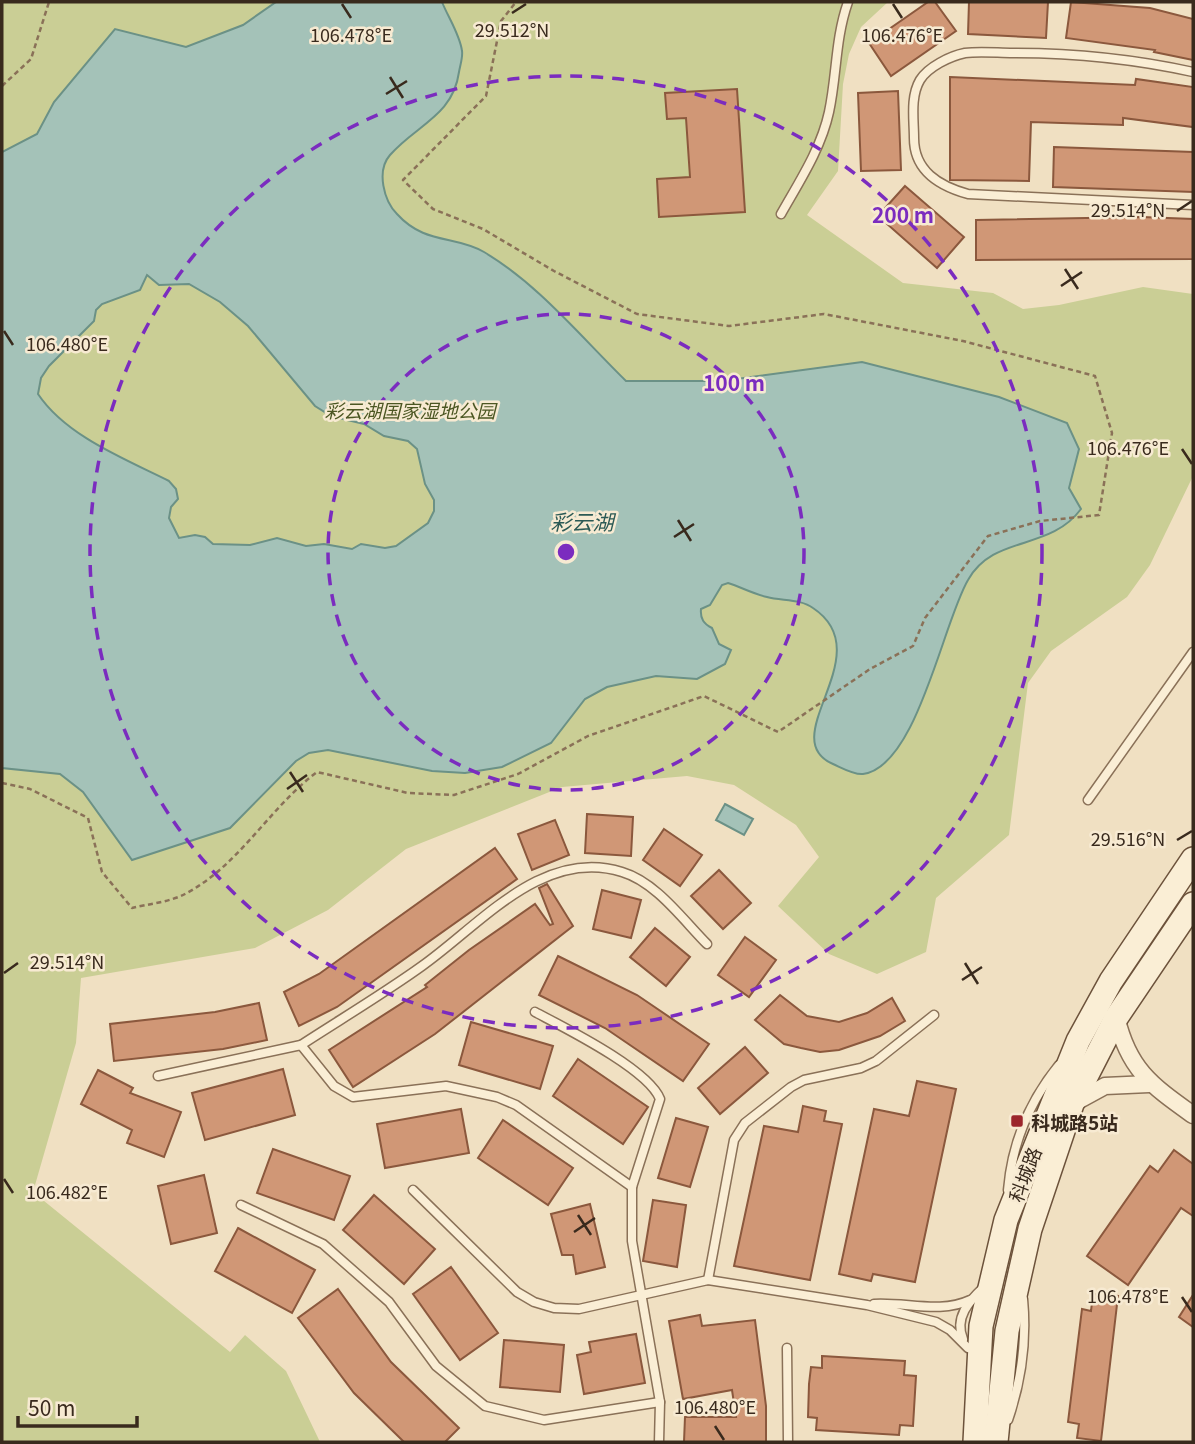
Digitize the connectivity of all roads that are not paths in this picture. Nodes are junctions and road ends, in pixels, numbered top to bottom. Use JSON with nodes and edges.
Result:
{"nodes":[{"id":1,"x":848,"y":2,"type":"edge"},
{"id":2,"x":1193,"y":72,"type":"edge"},
{"id":3,"x":1193,"y":205,"type":"edge"},
{"id":4,"x":781,"y":214,"type":"dead end"},
{"id":5,"x":1193,"y":652,"type":"edge"},
{"id":6,"x":1088,"y":800,"type":"dead end"},
{"id":7,"x":1193,"y":859,"type":"edge"},
{"id":8,"x":1193,"y":904,"type":"edge"},
{"id":9,"x":707,"y":944,"type":"dead end"},
{"id":10,"x":1111,"y":981,"type":"junction"},
{"id":11,"x":535,"y":1012,"type":"dead end"},
{"id":12,"x":934,"y":1015,"type":"dead end"},
{"id":13,"x":1116,"y":1017,"type":"junction"},
{"id":14,"x":301,"y":1045,"type":"junction"},
{"id":15,"x":158,"y":1076,"type":"dead end"},
{"id":16,"x":1149,"y":1084,"type":"junction"},
{"id":17,"x":1072,"y":1104,"type":"junction"},
{"id":18,"x":1193,"y":1115,"type":"edge"},
{"id":19,"x":632,"y":1187,"type":"junction"},
{"id":20,"x":413,"y":1191,"type":"dead end"},
{"id":21,"x":241,"y":1205,"type":"dead end"},
{"id":22,"x":708,"y":1280,"type":"junction"},
{"id":23,"x":991,"y":1280,"type":"junction"},
{"id":24,"x":642,"y":1297,"type":"junction"},
{"id":25,"x":970,"y":1300,"type":"junction"},
{"id":26,"x":867,"y":1305,"type":"junction"},
{"id":27,"x":787,"y":1348,"type":"dead end"},
{"id":28,"x":973,"y":1356,"type":"junction"},
{"id":29,"x":660,"y":1402,"type":"junction"},
{"id":30,"x":659,"y":1442,"type":"edge"},
{"id":31,"x":788,"y":1442,"type":"edge"},
{"id":32,"x":975,"y":1442,"type":"edge"},
{"id":33,"x":998,"y":1442,"type":"edge"}],
"edges":[{"from":1,"to":4,"type":"lane"},
{"from":2,"to":3,"type":"lane"},
{"from":5,"to":6,"type":"lane"},
{"from":7,"to":10,"type":"main road","name":"科城路"},
{"from":8,"to":13,"type":"main road","name":"科城路"},
{"from":9,"to":14,"type":"lane"},
{"from":10,"to":13,"type":"street"},
{"from":10,"to":23,"type":"main road","name":"科城路"},
{"from":11,"to":19,"type":"lane"},
{"from":12,"to":22,"type":"lane"},
{"from":13,"to":16,"type":"street"},
{"from":13,"to":17,"type":"main road","name":"科城路"},
{"from":14,"to":15,"type":"lane"},
{"from":14,"to":19,"type":"lane"},
{"from":16,"to":17,"type":"street"},
{"from":16,"to":18,"type":"street"},
{"from":17,"to":33,"type":"main road","name":"科城路"},
{"from":19,"to":24,"type":"lane"},
{"from":20,"to":24,"type":"lane"},
{"from":21,"to":29,"type":"lane"},
{"from":22,"to":24,"type":"lane"},
{"from":22,"to":26,"type":"lane"},
{"from":23,"to":25,"type":"lane"},
{"from":23,"to":28,"type":"main road","name":"科城路"},
{"from":24,"to":29,"type":"lane"},
{"from":25,"to":26,"type":"lane"},
{"from":25,"to":28,"type":"lane"},
{"from":26,"to":28,"type":"lane"},
{"from":27,"to":31,"type":"lane"},
{"from":28,"to":32,"type":"main road","name":"科城路"},
{"from":29,"to":30,"type":"lane"}]}
